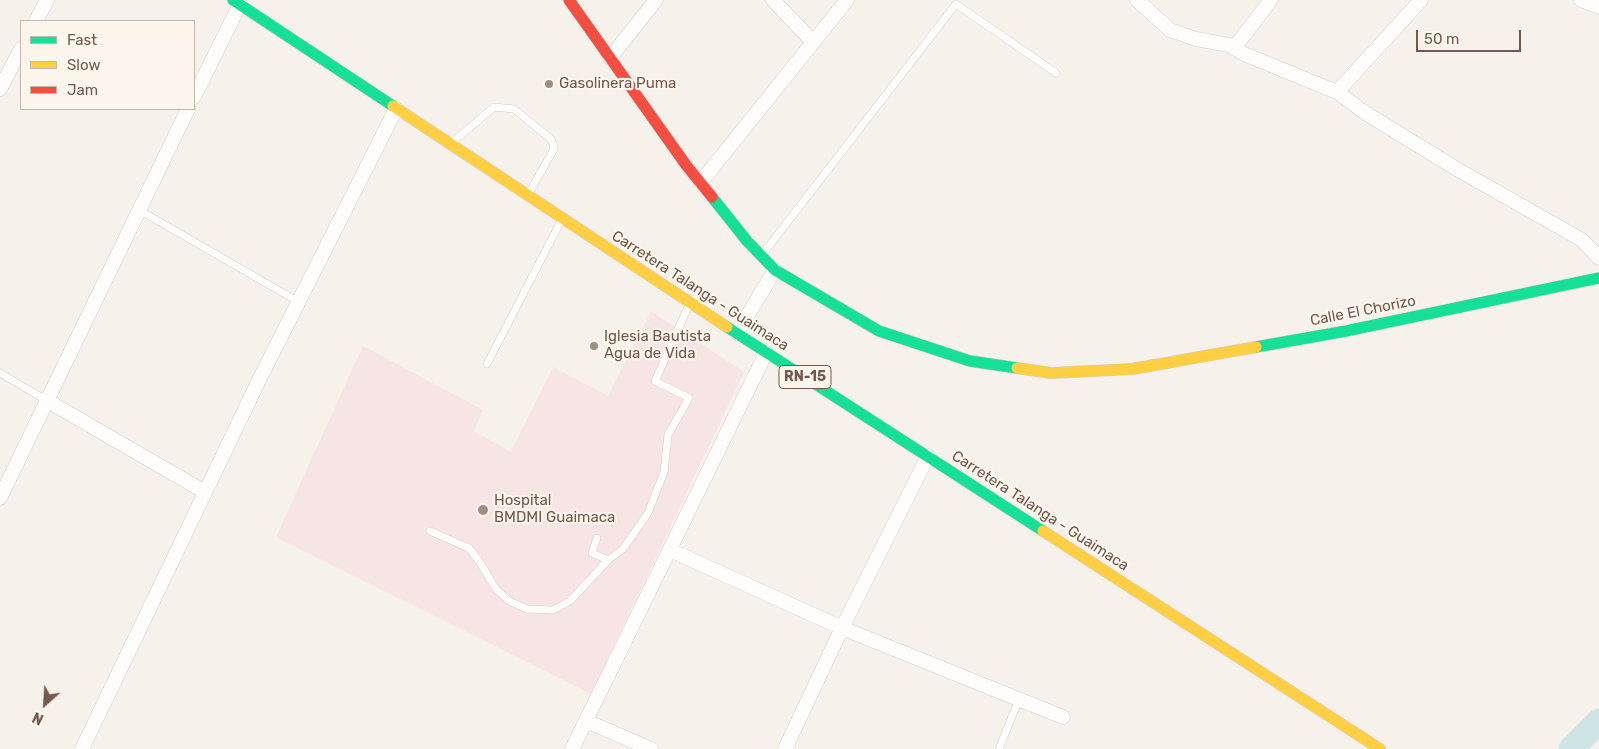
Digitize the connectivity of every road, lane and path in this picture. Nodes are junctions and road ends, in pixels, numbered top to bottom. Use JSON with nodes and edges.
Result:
{"nodes":[{"id":1,"x":47,"y":0,"type":"edge"},
{"id":2,"x":569,"y":0,"type":"edge"},
{"id":3,"x":656,"y":0,"type":"edge"},
{"id":4,"x":773,"y":0,"type":"edge"},
{"id":5,"x":847,"y":0,"type":"edge"},
{"id":6,"x":1137,"y":0,"type":"edge"},
{"id":7,"x":1271,"y":0,"type":"edge"},
{"id":8,"x":1421,"y":0,"type":"edge"},
{"id":9,"x":1581,"y":0,"type":"edge"},
{"id":10,"x":237,"y":2,"type":"edge"},
{"id":11,"x":957,"y":2,"type":"edge"},
{"id":12,"x":1599,"y":7,"type":"edge"},
{"id":13,"x":37,"y":20,"type":"edge"},
{"id":14,"x":813,"y":42,"type":"junction"},
{"id":15,"x":1234,"y":48,"type":"junction"},
{"id":16,"x":20,"y":51,"type":"edge"},
{"id":17,"x":610,"y":58,"type":"junction"},
{"id":18,"x":1056,"y":73,"type":"dead end"},
{"id":19,"x":0,"y":89,"type":"edge"},
{"id":20,"x":1337,"y":92,"type":"junction"},
{"id":21,"x":195,"y":95,"type":"edge"},
{"id":22,"x":396,"y":109,"type":"junction"},
{"id":23,"x":188,"y":110,"type":"edge"},
{"id":24,"x":450,"y":144,"type":"junction"},
{"id":25,"x":701,"y":182,"type":"junction"},
{"id":26,"x":527,"y":195,"type":"junction"},
{"id":27,"x":138,"y":209,"type":"junction"},
{"id":28,"x":562,"y":218,"type":"junction"},
{"id":29,"x":762,"y":255,"type":"junction"},
{"id":30,"x":1599,"y":258,"type":"edge"},
{"id":31,"x":775,"y":270,"type":"junction"},
{"id":32,"x":1599,"y":278,"type":"edge"},
{"id":33,"x":298,"y":302,"type":"junction"},
{"id":34,"x":690,"y":302,"type":"junction"},
{"id":35,"x":737,"y":333,"type":"junction"},
{"id":36,"x":766,"y":353,"type":"junction"},
{"id":37,"x":487,"y":364,"type":"dead end"},
{"id":38,"x":0,"y":373,"type":"edge"},
{"id":39,"x":46,"y":400,"type":"junction"},
{"id":40,"x":928,"y":456,"type":"junction"},
{"id":41,"x":205,"y":492,"type":"junction"},
{"id":42,"x":0,"y":498,"type":"edge"},
{"id":43,"x":430,"y":531,"type":"dead end"},
{"id":44,"x":597,"y":538,"type":"dead end"},
{"id":45,"x":670,"y":550,"type":"junction"},
{"id":46,"x":608,"y":560,"type":"junction"},
{"id":47,"x":842,"y":628,"type":"junction"},
{"id":48,"x":1019,"y":699,"type":"junction"},
{"id":49,"x":1063,"y":717,"type":"dead end"},
{"id":50,"x":586,"y":721,"type":"junction"},
{"id":51,"x":82,"y":749,"type":"edge"},
{"id":52,"x":572,"y":749,"type":"edge"},
{"id":53,"x":651,"y":749,"type":"edge"},
{"id":54,"x":785,"y":749,"type":"edge"},
{"id":55,"x":999,"y":749,"type":"edge"},
{"id":56,"x":1380,"y":749,"type":"edge"}],
"edges":[{"from":1,"to":13,"type":"street"},
{"from":2,"to":17,"type":"main road","name":"Calle El Chorizo"},
{"from":3,"to":17,"type":"street"},
{"from":4,"to":14,"type":"street"},
{"from":5,"to":14,"type":"street"},
{"from":6,"to":15,"type":"street"},
{"from":7,"to":15,"type":"street"},
{"from":8,"to":20,"type":"street"},
{"from":9,"to":12,"type":"street"},
{"from":10,"to":21,"type":"street"},
{"from":10,"to":22,"type":"main road","name":"Carretera Talanga - Guaimaca","number":"RN-15"},
{"from":11,"to":18,"type":"lane"},
{"from":11,"to":29,"type":"lane"},
{"from":14,"to":25,"type":"street"},
{"from":15,"to":20,"type":"street"},
{"from":16,"to":19,"type":"street"},
{"from":17,"to":25,"type":"main road","name":"Calle El Chorizo"},
{"from":20,"to":30,"type":"street"},
{"from":22,"to":24,"type":"main road","name":"Carretera Talanga - Guaimaca","number":"RN-15"},
{"from":22,"to":33,"type":"street"},
{"from":23,"to":27,"type":"street"},
{"from":24,"to":26,"type":"main road","name":"Carretera Talanga - Guaimaca","number":"RN-15"},
{"from":24,"to":26,"type":"lane"},
{"from":25,"to":29,"type":"main road","name":"Calle El Chorizo"},
{"from":26,"to":28,"type":"main road","name":"Carretera Talanga - Guaimaca","number":"RN-15"},
{"from":27,"to":33,"type":"lane"},
{"from":27,"to":39,"type":"street"},
{"from":28,"to":34,"type":"main road","name":"Carretera Talanga - Guaimaca","number":"RN-15"},
{"from":28,"to":37,"type":"lane"},
{"from":29,"to":31,"type":"main road","name":"Calle El Chorizo"},
{"from":31,"to":32,"type":"main road","name":"Calle El Chorizo"},
{"from":31,"to":35,"type":"street"},
{"from":33,"to":41,"type":"street"},
{"from":34,"to":35,"type":"main road","name":"Carretera Talanga - Guaimaca","number":"RN-15"},
{"from":34,"to":46,"type":"lane"},
{"from":35,"to":36,"type":"main road","name":"Carretera Talanga - Guaimaca","number":"RN-15"},
{"from":36,"to":40,"type":"main road","name":"Carretera Talanga - Guaimaca","number":"RN-15"},
{"from":36,"to":45,"type":"street"},
{"from":38,"to":39,"type":"lane"},
{"from":39,"to":41,"type":"street"},
{"from":39,"to":42,"type":"street"},
{"from":40,"to":47,"type":"street"},
{"from":40,"to":56,"type":"main road","name":"Carretera Talanga - Guaimaca","number":"RN-15"},
{"from":41,"to":51,"type":"street"},
{"from":43,"to":46,"type":"lane"},
{"from":44,"to":46,"type":"lane"},
{"from":45,"to":47,"type":"street"},
{"from":45,"to":50,"type":"street"},
{"from":47,"to":48,"type":"street"},
{"from":47,"to":54,"type":"street"},
{"from":48,"to":49,"type":"street"},
{"from":48,"to":55,"type":"lane"},
{"from":50,"to":52,"type":"street"},
{"from":50,"to":53,"type":"street"}]}
